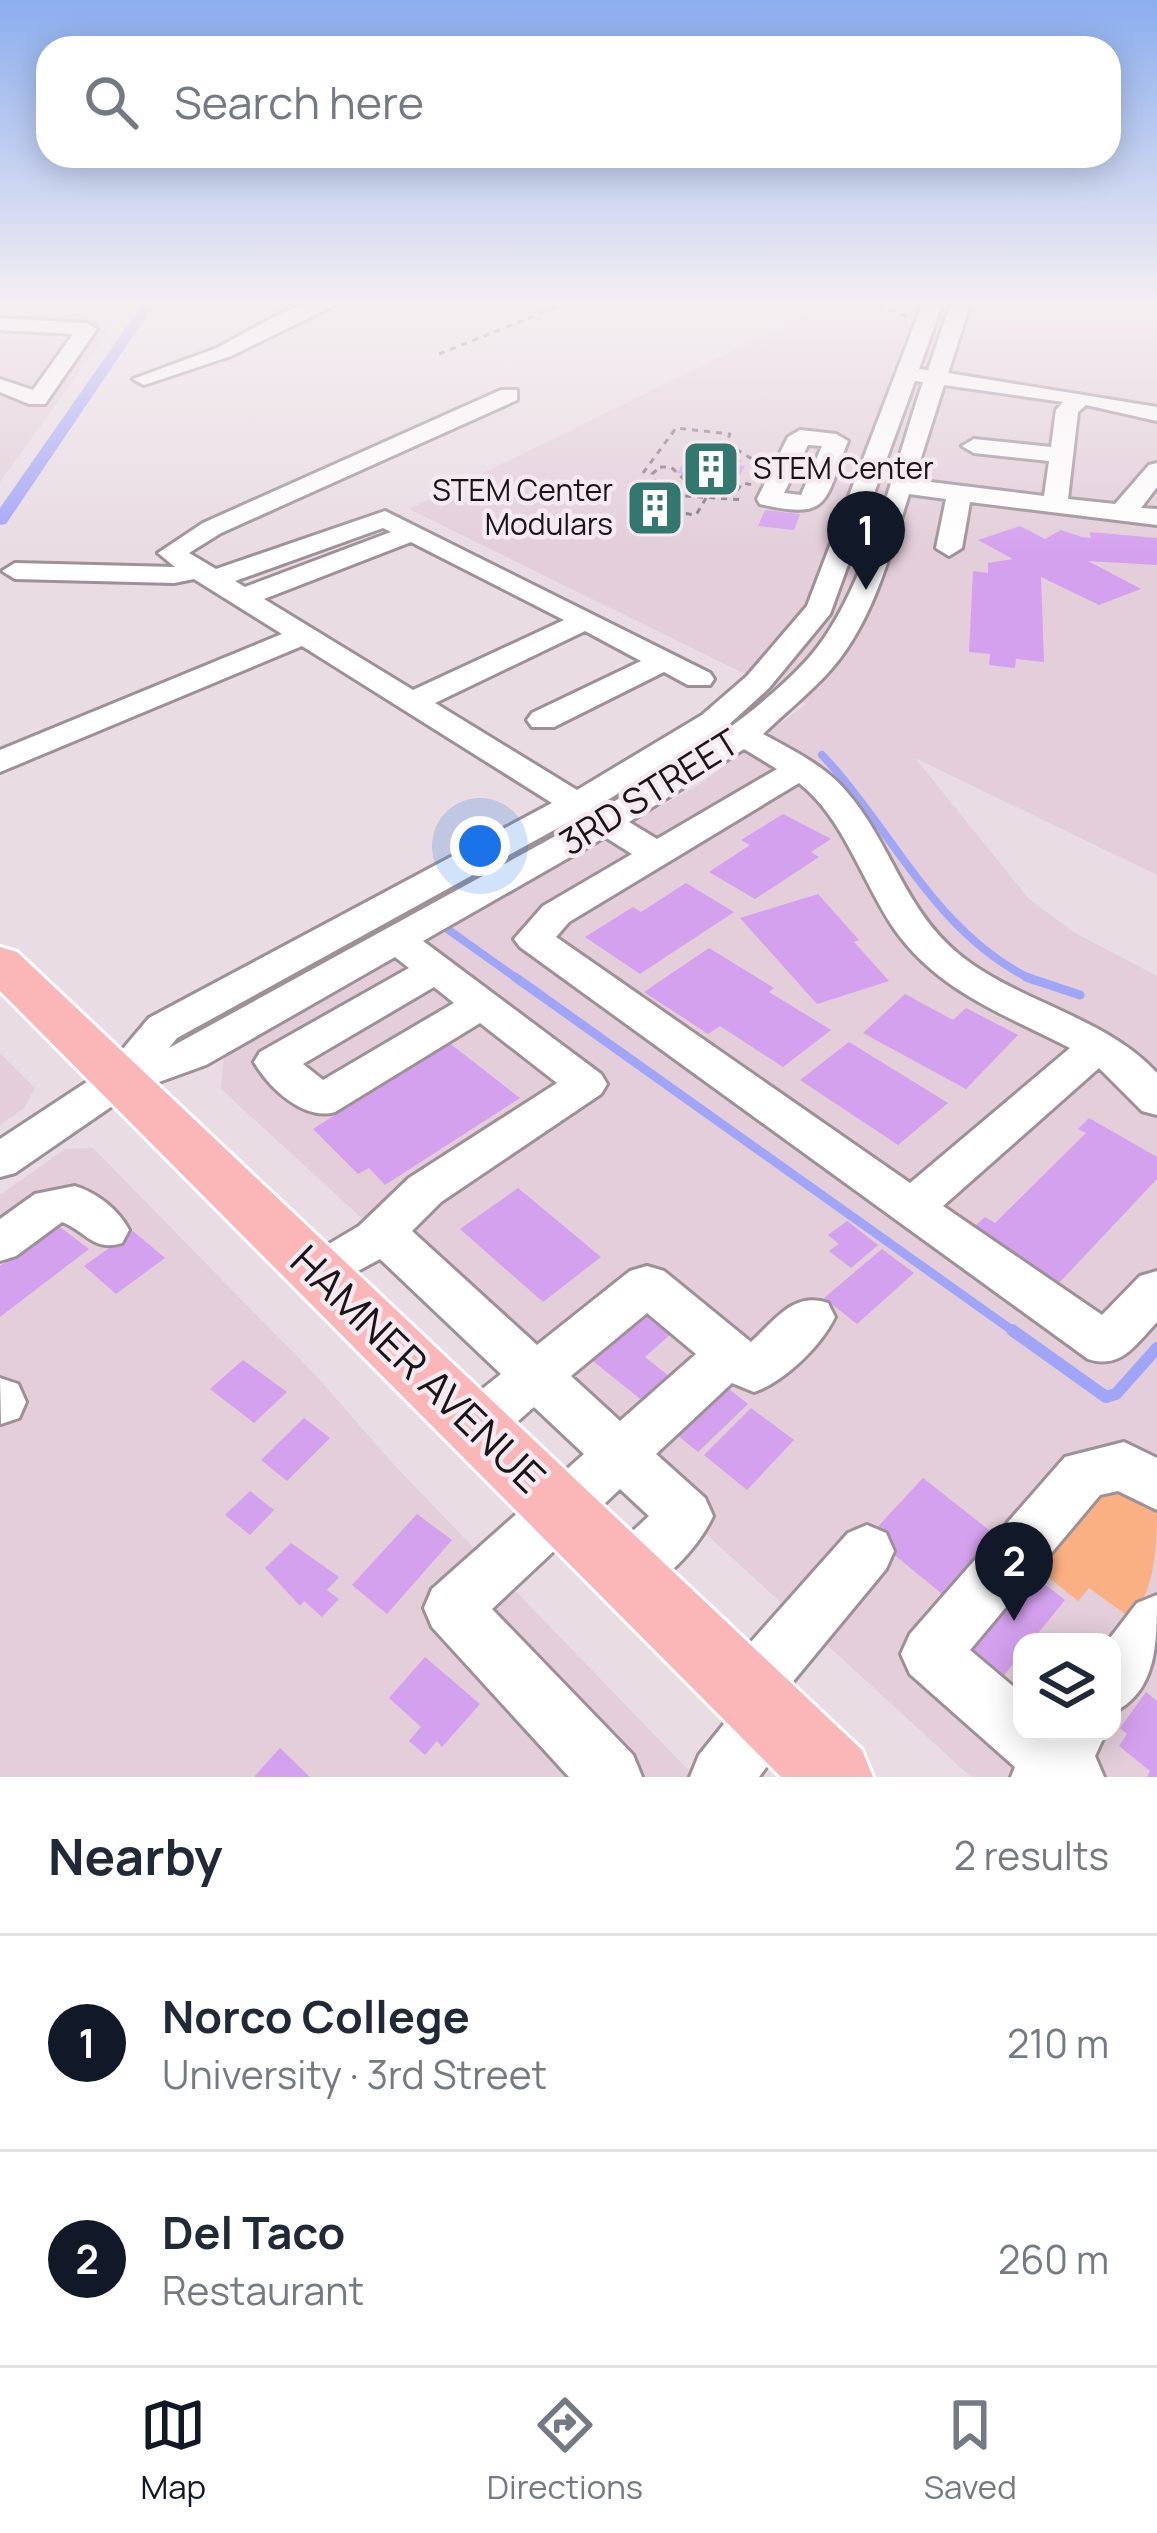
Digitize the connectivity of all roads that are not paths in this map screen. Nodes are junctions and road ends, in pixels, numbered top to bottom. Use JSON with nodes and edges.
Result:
{"nodes":[{"id":1,"x":0,"y":385,"type":"edge"},
{"id":2,"x":48,"y":385,"type":"edge"},
{"id":3,"x":917,"y":385,"type":"edge"},
{"id":4,"x":919,"y":385,"type":"edge"},
{"id":5,"x":978,"y":385,"type":"edge"},
{"id":6,"x":509,"y":395,"type":"dead end"},
{"id":7,"x":1080,"y":401,"type":"junction"},
{"id":8,"x":1157,"y":414,"type":"edge"},
{"id":9,"x":974,"y":446,"type":"dead end"},
{"id":10,"x":1060,"y":455,"type":"junction"},
{"id":11,"x":1157,"y":470,"type":"edge"},
{"id":12,"x":822,"y":476,"type":"dead end"},
{"id":13,"x":868,"y":482,"type":"junction"},
{"id":14,"x":1075,"y":483,"type":"dead end"},
{"id":15,"x":900,"y":486,"type":"junction"},
{"id":16,"x":963,"y":491,"type":"junction"},
{"id":17,"x":1055,"y":504,"type":"junction"},
{"id":18,"x":1120,"y":512,"type":"junction"},
{"id":19,"x":1157,"y":517,"type":"edge"},
{"id":20,"x":414,"y":532,"type":"junction"},
{"id":21,"x":949,"y":548,"type":"dead end"},
{"id":22,"x":15,"y":571,"type":"dead end"},
{"id":23,"x":207,"y":574,"type":"junction"},
{"id":24,"x":244,"y":597,"type":"junction"},
{"id":25,"x":586,"y":620,"type":"junction"},
{"id":26,"x":306,"y":634,"type":"junction"},
{"id":27,"x":664,"y":661,"type":"junction"},
{"id":28,"x":698,"y":679,"type":"dead end"},
{"id":29,"x":414,"y":700,"type":"junction"},
{"id":30,"x":543,"y":721,"type":"dead end"},
{"id":31,"x":743,"y":736,"type":"junction"},
{"id":32,"x":0,"y":762,"type":"edge"},
{"id":33,"x":800,"y":769,"type":"junction"},
{"id":34,"x":592,"y":813,"type":"junction"},
{"id":35,"x":656,"y":854,"type":"junction"},
{"id":36,"x":396,"y":940,"type":"junction"},
{"id":37,"x":436,"y":969,"type":"junction"},
{"id":38,"x":3,"y":971,"type":"edge"},
{"id":39,"x":482,"y":1004,"type":"junction"},
{"id":40,"x":1100,"y":1045,"type":"junction"},
{"id":41,"x":119,"y":1081,"type":"junction"},
{"id":42,"x":1157,"y":1100,"type":"edge"},
{"id":43,"x":0,"y":1161,"type":"edge"},
{"id":44,"x":912,"y":1207,"type":"junction"},
{"id":45,"x":106,"y":1230,"type":"dead end"},
{"id":46,"x":382,"y":1232,"type":"junction"},
{"id":47,"x":0,"y":1243,"type":"edge"},
{"id":48,"x":320,"y":1273,"type":"junction"},
{"id":49,"x":1157,"y":1290,"type":"edge"},
{"id":50,"x":812,"y":1316,"type":"dead end"},
{"id":51,"x":730,"y":1354,"type":"junction"},
{"id":52,"x":537,"y":1374,"type":"junction"},
{"id":53,"x":475,"y":1425,"type":"junction"},
{"id":54,"x":620,"y":1451,"type":"junction"},
{"id":55,"x":1133,"y":1476,"type":"edge"},
{"id":56,"x":558,"y":1507,"type":"junction"},
{"id":57,"x":867,"y":1551,"type":"dead end"},
{"id":58,"x":627,"y":1574,"type":"junction"},
{"id":59,"x":758,"y":1702,"type":"junction"},
{"id":60,"x":1061,"y":1762,"type":"edge"},
{"id":61,"x":611,"y":1777,"type":"edge"},
{"id":62,"x":721,"y":1777,"type":"edge"},
{"id":63,"x":835,"y":1777,"type":"edge"}],
"edges":[{"from":1,"to":2,"type":"street"},
{"from":3,"to":13,"type":"street","name":"3RD STREET"},
{"from":4,"to":15,"type":"street","name":"3RD STREET"},
{"from":5,"to":7,"type":"street"},
{"from":6,"to":23,"type":"street"},
{"from":7,"to":8,"type":"street"},
{"from":7,"to":10,"type":"street"},
{"from":7,"to":14,"type":"street"},
{"from":9,"to":10,"type":"street"},
{"from":10,"to":17,"type":"street"},
{"from":11,"to":18,"type":"street"},
{"from":12,"to":13,"type":"street"},
{"from":13,"to":34,"type":"street","name":"3RD STREET"},
{"from":15,"to":16,"type":"street"},
{"from":15,"to":31,"type":"street","name":"3RD STREET"},
{"from":16,"to":17,"type":"street"},
{"from":16,"to":21,"type":"street"},
{"from":17,"to":18,"type":"street"},
{"from":18,"to":19,"type":"street"},
{"from":20,"to":23,"type":"street"},
{"from":20,"to":24,"type":"street"},
{"from":20,"to":25,"type":"street"},
{"from":22,"to":23,"type":"street"},
{"from":23,"to":24,"type":"street"},
{"from":24,"to":26,"type":"street"},
{"from":25,"to":27,"type":"street"},
{"from":25,"to":29,"type":"street"},
{"from":26,"to":29,"type":"street"},
{"from":26,"to":32,"type":"street"},
{"from":27,"to":28,"type":"street"},
{"from":27,"to":30,"type":"street"},
{"from":29,"to":34,"type":"street"},
{"from":31,"to":33,"type":"street"},
{"from":31,"to":34,"type":"street","name":"3RD STREET"},
{"from":33,"to":35,"type":"street"},
{"from":33,"to":40,"type":"street"},
{"from":34,"to":35,"type":"street"},
{"from":34,"to":36,"type":"street","name":"3RD STREET"},
{"from":34,"to":41,"type":"street","name":"3RD STREET"},
{"from":35,"to":44,"type":"street"},
{"from":36,"to":37,"type":"street"},
{"from":36,"to":41,"type":"street","name":"3RD STREET"},
{"from":37,"to":39,"type":"street"},
{"from":37,"to":39,"type":"street"},
{"from":38,"to":41,"type":"main road","name":"HAMNER AVENUE"},
{"from":39,"to":46,"type":"street"},
{"from":40,"to":42,"type":"street"},
{"from":40,"to":44,"type":"street"},
{"from":41,"to":43,"type":"street","name":"3RD STREET"},
{"from":41,"to":48,"type":"main road","name":"HAMNER AVENUE"},
{"from":44,"to":49,"type":"street"},
{"from":45,"to":47,"type":"street"},
{"from":46,"to":48,"type":"street"},
{"from":46,"to":52,"type":"street"},
{"from":48,"to":53,"type":"main road","name":"HAMNER AVENUE"},
{"from":50,"to":51,"type":"street"},
{"from":51,"to":52,"type":"street"},
{"from":51,"to":54,"type":"street"},
{"from":52,"to":53,"type":"street"},
{"from":52,"to":54,"type":"street"},
{"from":53,"to":56,"type":"main road","name":"HAMNER AVENUE"},
{"from":54,"to":56,"type":"street"},
{"from":54,"to":58,"type":"street"},
{"from":55,"to":60,"type":"street"},
{"from":56,"to":58,"type":"main road","name":"HAMNER AVENUE"},
{"from":56,"to":61,"type":"street"},
{"from":57,"to":59,"type":"street"},
{"from":58,"to":59,"type":"main road","name":"HAMNER AVENUE"},
{"from":59,"to":62,"type":"street"},
{"from":59,"to":63,"type":"main road","name":"HAMNER AVENUE"}]}
